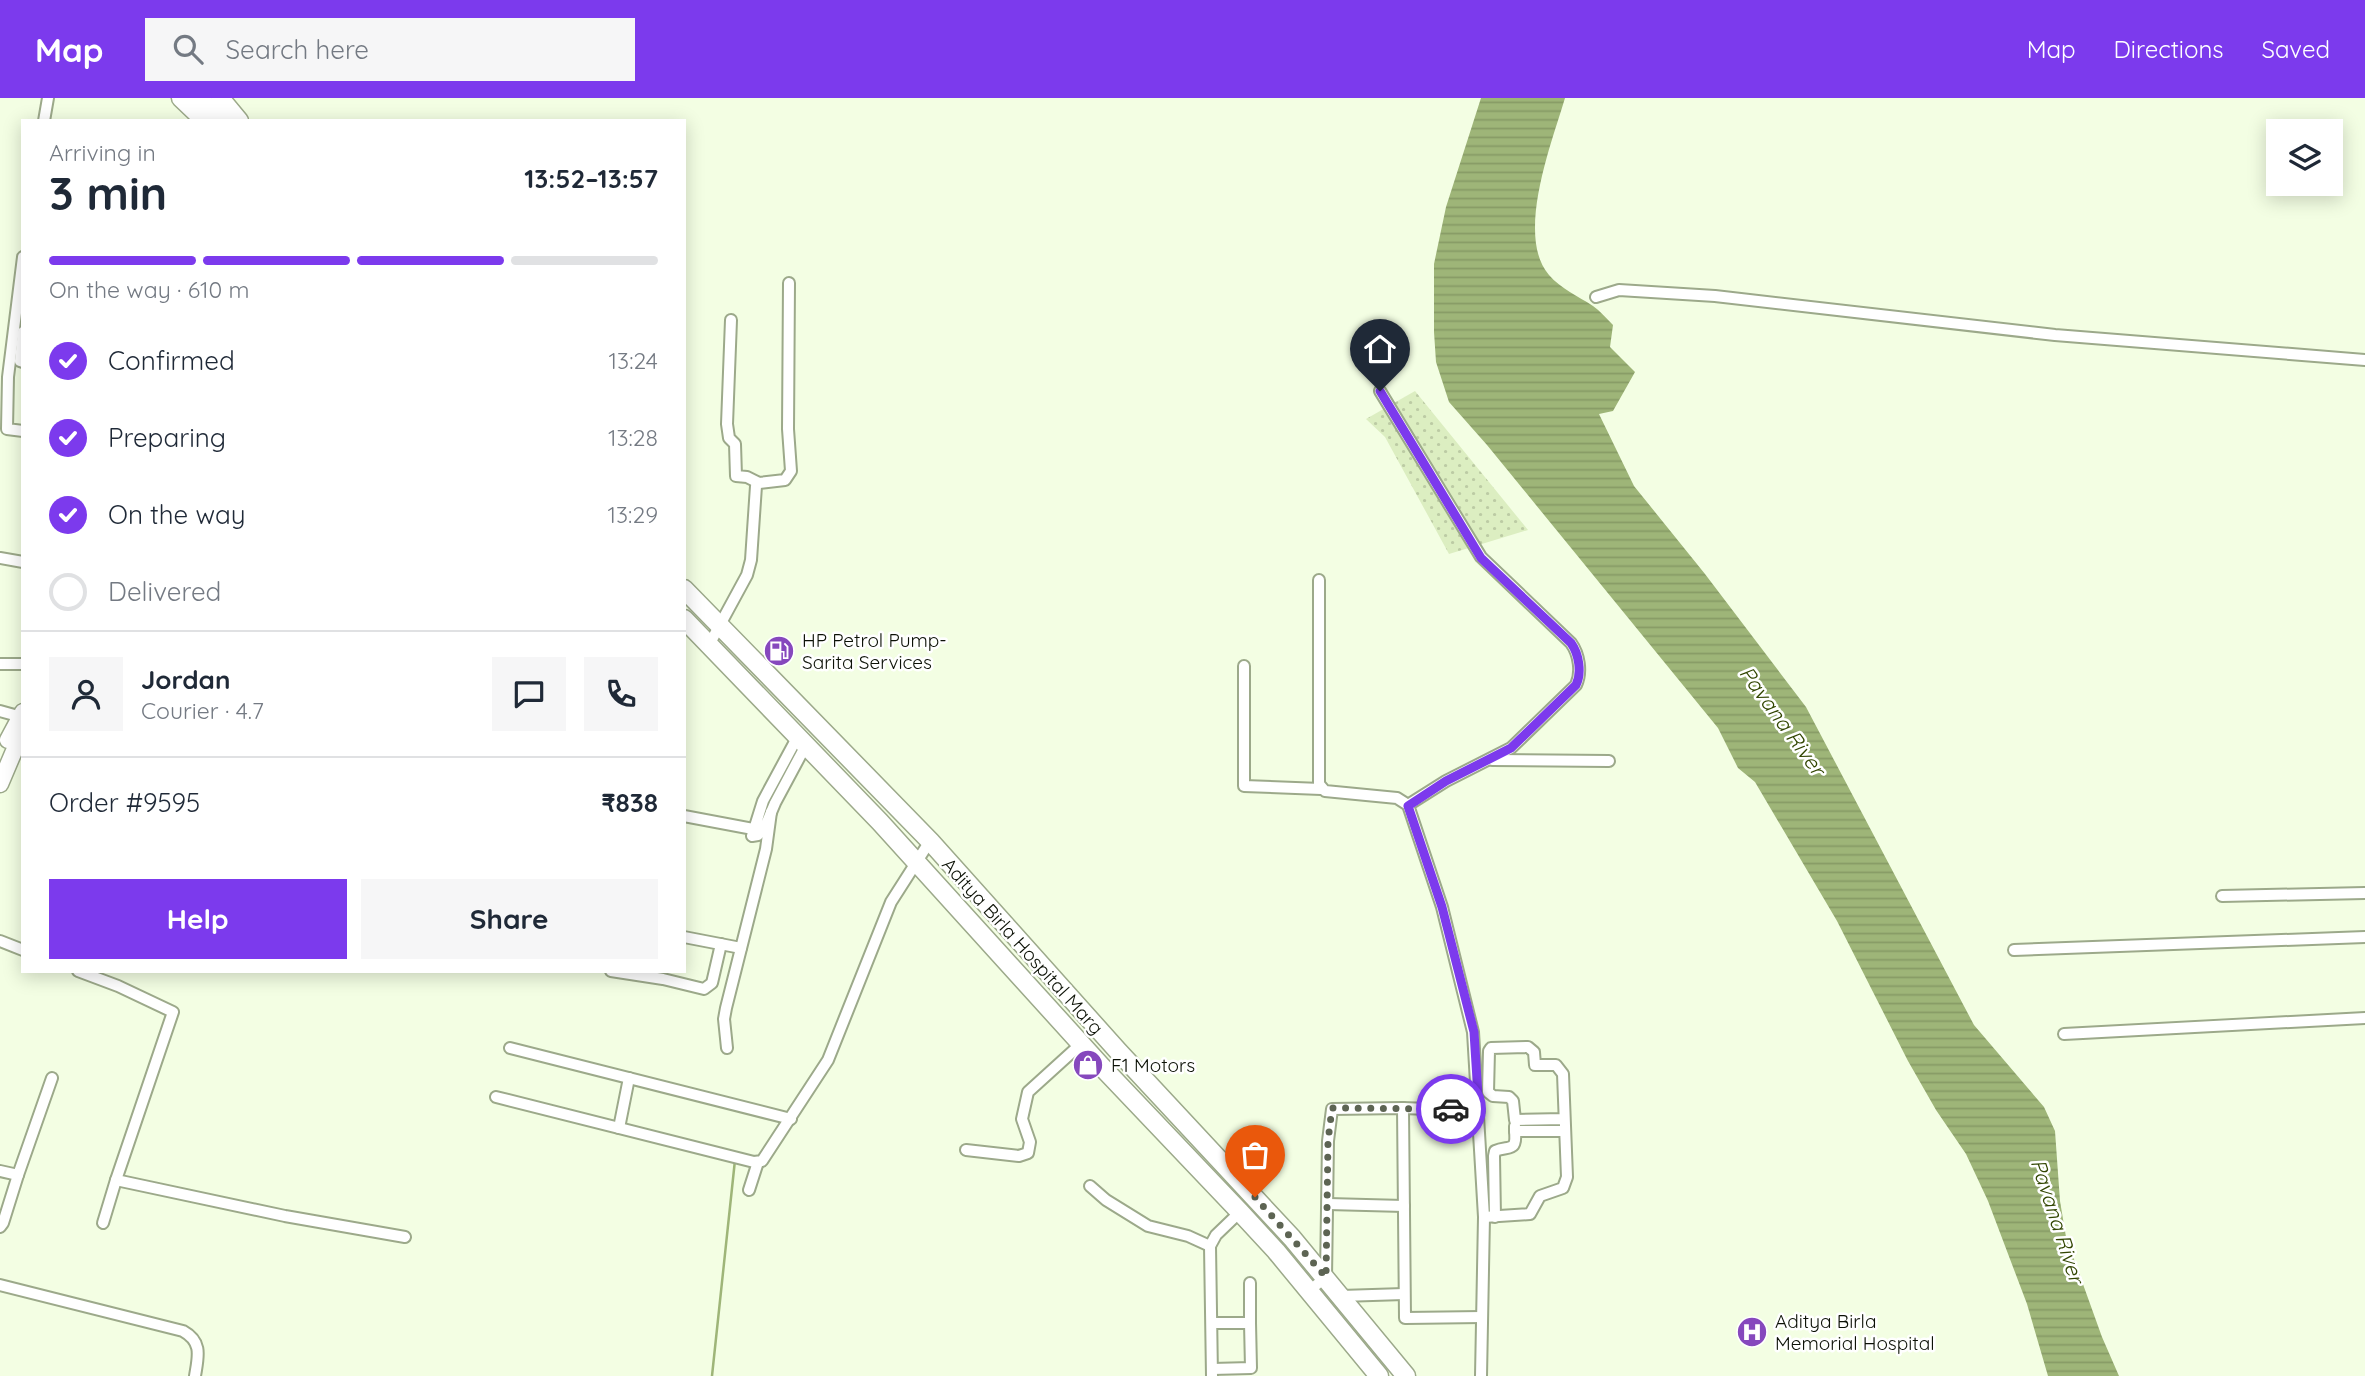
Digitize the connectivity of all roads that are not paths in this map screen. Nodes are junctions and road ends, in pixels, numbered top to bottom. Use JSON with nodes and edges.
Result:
{"nodes":[{"id":1,"x":48,"y":98,"type":"edge"},
{"id":2,"x":170,"y":98,"type":"edge"},
{"id":3,"x":181,"y":98,"type":"edge"},
{"id":4,"x":198,"y":98,"type":"edge"},
{"id":5,"x":220,"y":98,"type":"edge"},
{"id":6,"x":44,"y":119,"type":"edge"},
{"id":7,"x":191,"y":119,"type":"edge"},
{"id":8,"x":203,"y":119,"type":"edge"},
{"id":9,"x":220,"y":119,"type":"edge"},
{"id":10,"x":237,"y":119,"type":"edge"},
{"id":11,"x":21,"y":273,"type":"edge"},
{"id":12,"x":789,"y":283,"type":"dead end"},
{"id":13,"x":1596,"y":297,"type":"dead end"},
{"id":14,"x":731,"y":320,"type":"dead end"},
{"id":15,"x":2365,"y":360,"type":"edge"},
{"id":16,"x":1380,"y":391,"type":"dead end"},
{"id":17,"x":21,"y":431,"type":"edge"},
{"id":18,"x":759,"y":483,"type":"junction"},
{"id":19,"x":0,"y":558,"type":"edge"},
{"id":20,"x":21,"y":562,"type":"edge"},
{"id":21,"x":1319,"y":580,"type":"dead end"},
{"id":22,"x":686,"y":591,"type":"edge"},
{"id":23,"x":686,"y":621,"type":"edge"},
{"id":24,"x":720,"y":626,"type":"junction"},
{"id":25,"x":709,"y":645,"type":"junction"},
{"id":26,"x":0,"y":664,"type":"edge"},
{"id":27,"x":21,"y":664,"type":"edge"},
{"id":28,"x":1244,"y":666,"type":"dead end"},
{"id":29,"x":0,"y":711,"type":"edge"},
{"id":30,"x":21,"y":719,"type":"edge"},
{"id":31,"x":802,"y":740,"type":"junction"},
{"id":32,"x":0,"y":758,"type":"edge"},
{"id":33,"x":1489,"y":760,"type":"junction"},
{"id":34,"x":1609,"y":761,"type":"dead end"},
{"id":35,"x":0,"y":784,"type":"edge"},
{"id":36,"x":1321,"y":789,"type":"junction"},
{"id":37,"x":1408,"y":806,"type":"junction"},
{"id":38,"x":766,"y":810,"type":"junction"},
{"id":39,"x":686,"y":816,"type":"edge"},
{"id":40,"x":930,"y":841,"type":"junction"},
{"id":41,"x":918,"y":863,"type":"junction"},
{"id":42,"x":2365,"y":893,"type":"edge"},
{"id":43,"x":2222,"y":896,"type":"dead end"},
{"id":44,"x":1014,"y":936,"type":"junction"},
{"id":45,"x":686,"y":937,"type":"edge"},
{"id":46,"x":2365,"y":937,"type":"edge"},
{"id":47,"x":0,"y":941,"type":"edge"},
{"id":48,"x":721,"y":944,"type":"junction"},
{"id":49,"x":741,"y":948,"type":"junction"},
{"id":50,"x":21,"y":949,"type":"edge"},
{"id":51,"x":2014,"y":950,"type":"dead end"},
{"id":52,"x":998,"y":951,"type":"junction"},
{"id":53,"x":83,"y":973,"type":"edge"},
{"id":54,"x":624,"y":973,"type":"edge"},
{"id":55,"x":2365,"y":1018,"type":"edge"},
{"id":56,"x":2064,"y":1034,"type":"dead end"},
{"id":57,"x":1082,"y":1043,"type":"junction"},
{"id":58,"x":510,"y":1048,"type":"dead end"},
{"id":59,"x":727,"y":1048,"type":"dead end"},
{"id":60,"x":1118,"y":1051,"type":"junction"},
{"id":61,"x":1102,"y":1067,"type":"junction"},
{"id":62,"x":52,"y":1078,"type":"dead end"},
{"id":63,"x":629,"y":1078,"type":"junction"},
{"id":64,"x":496,"y":1097,"type":"dead end"},
{"id":65,"x":1403,"y":1108,"type":"junction"},
{"id":66,"x":1479,"y":1111,"type":"junction"},
{"id":67,"x":791,"y":1119,"type":"junction"},
{"id":68,"x":1564,"y":1119,"type":"junction"},
{"id":69,"x":1515,"y":1126,"type":"junction"},
{"id":70,"x":619,"y":1128,"type":"junction"},
{"id":71,"x":1565,"y":1131,"type":"junction"},
{"id":72,"x":965,"y":1150,"type":"dead end"},
{"id":73,"x":758,"y":1162,"type":"junction"},
{"id":74,"x":0,"y":1171,"type":"edge"},
{"id":75,"x":18,"y":1175,"type":"junction"},
{"id":76,"x":116,"y":1180,"type":"junction"},
{"id":77,"x":1090,"y":1186,"type":"dead end"},
{"id":78,"x":749,"y":1190,"type":"dead end"},
{"id":79,"x":1328,"y":1204,"type":"junction"},
{"id":80,"x":1404,"y":1206,"type":"junction"},
{"id":81,"x":1240,"y":1212,"type":"junction"},
{"id":82,"x":1490,"y":1217,"type":"junction"},
{"id":83,"x":103,"y":1223,"type":"dead end"},
{"id":84,"x":0,"y":1227,"type":"edge"},
{"id":85,"x":405,"y":1237,"type":"dead end"},
{"id":86,"x":1210,"y":1246,"type":"junction"},
{"id":87,"x":1326,"y":1277,"type":"junction"},
{"id":88,"x":1250,"y":1283,"type":"dead end"},
{"id":89,"x":0,"y":1285,"type":"edge"},
{"id":90,"x":1309,"y":1291,"type":"junction"},
{"id":91,"x":1404,"y":1294,"type":"junction"},
{"id":92,"x":1341,"y":1296,"type":"junction"},
{"id":93,"x":1482,"y":1317,"type":"junction"},
{"id":94,"x":1212,"y":1323,"type":"junction"},
{"id":95,"x":1250,"y":1323,"type":"junction"},
{"id":96,"x":1251,"y":1372,"type":"edge"},
{"id":97,"x":1212,"y":1373,"type":"edge"},
{"id":98,"x":195,"y":1376,"type":"edge"},
{"id":99,"x":1378,"y":1376,"type":"edge"},
{"id":100,"x":1406,"y":1376,"type":"edge"},
{"id":101,"x":1481,"y":1376,"type":"edge"}],
"edges":[{"from":1,"to":6,"type":"street"},
{"from":2,"to":7,"type":"main road"},
{"from":3,"to":8,"type":"main road"},
{"from":4,"to":9,"type":"main road"},
{"from":5,"to":10,"type":"main road"},
{"from":11,"to":17,"type":"street"},
{"from":12,"to":18,"type":"street"},
{"from":13,"to":15,"type":"street"},
{"from":14,"to":18,"type":"street"},
{"from":16,"to":33,"type":"street"},
{"from":18,"to":24,"type":"street"},
{"from":19,"to":20,"type":"street"},
{"from":21,"to":36,"type":"street"},
{"from":22,"to":24,"type":"main road","name":"Aditya Birla Hospital Marg"},
{"from":23,"to":25,"type":"main road","name":"Aditya Birla Hospital Marg"},
{"from":24,"to":25,"type":"street"},
{"from":24,"to":40,"type":"main road","name":"Aditya Birla Hospital Marg"},
{"from":25,"to":31,"type":"main road","name":"Aditya Birla Hospital Marg"},
{"from":26,"to":27,"type":"street"},
{"from":28,"to":36,"type":"street"},
{"from":29,"to":30,"type":"street"},
{"from":30,"to":32,"type":"street"},
{"from":30,"to":35,"type":"street"},
{"from":31,"to":38,"type":"street"},
{"from":31,"to":41,"type":"main road","name":"Aditya Birla Hospital Marg"},
{"from":33,"to":34,"type":"street"},
{"from":33,"to":37,"type":"street"},
{"from":36,"to":37,"type":"street"},
{"from":37,"to":66,"type":"street"},
{"from":38,"to":39,"type":"street"},
{"from":38,"to":49,"type":"street"},
{"from":40,"to":41,"type":"street"},
{"from":40,"to":44,"type":"main road","name":"Aditya Birla Hospital Marg"},
{"from":41,"to":52,"type":"main road","name":"Aditya Birla Hospital Marg"},
{"from":41,"to":67,"type":"street"},
{"from":42,"to":43,"type":"street"},
{"from":44,"to":52,"type":"main road"},
{"from":44,"to":60,"type":"main road","name":"Aditya Birla Hospital Marg"},
{"from":45,"to":48,"type":"street"},
{"from":46,"to":51,"type":"street"},
{"from":47,"to":50,"type":"street"},
{"from":48,"to":49,"type":"street"},
{"from":48,"to":54,"type":"street"},
{"from":49,"to":59,"type":"street"},
{"from":52,"to":57,"type":"main road","name":"Aditya Birla Hospital Marg"},
{"from":53,"to":76,"type":"street"},
{"from":55,"to":56,"type":"street"},
{"from":57,"to":61,"type":"main road","name":"Aditya Birla Hospital Marg"},
{"from":57,"to":72,"type":"street"},
{"from":58,"to":63,"type":"street"},
{"from":60,"to":61,"type":"main road"},
{"from":60,"to":87,"type":"main road","name":"Aditya Birla Hospital Marg"},
{"from":61,"to":81,"type":"main road","name":"Aditya Birla Hospital Marg"},
{"from":62,"to":75,"type":"street"},
{"from":63,"to":67,"type":"street"},
{"from":63,"to":70,"type":"street"},
{"from":64,"to":70,"type":"street"},
{"from":65,"to":66,"type":"street"},
{"from":65,"to":79,"type":"street"},
{"from":65,"to":80,"type":"street"},
{"from":66,"to":82,"type":"street"},
{"from":67,"to":73,"type":"street"},
{"from":68,"to":69,"type":"street"},
{"from":68,"to":69,"type":"street"},
{"from":68,"to":71,"type":"street"},
{"from":69,"to":71,"type":"street"},
{"from":69,"to":82,"type":"street"},
{"from":70,"to":73,"type":"street"},
{"from":71,"to":82,"type":"street"},
{"from":73,"to":78,"type":"street"},
{"from":74,"to":75,"type":"street"},
{"from":75,"to":84,"type":"street"},
{"from":76,"to":83,"type":"street"},
{"from":76,"to":85,"type":"street"},
{"from":77,"to":86,"type":"street"},
{"from":79,"to":80,"type":"street"},
{"from":79,"to":87,"type":"street"},
{"from":80,"to":91,"type":"street"},
{"from":81,"to":86,"type":"street"},
{"from":81,"to":90,"type":"main road","name":"Aditya Birla Hospital Marg"},
{"from":82,"to":93,"type":"street"},
{"from":86,"to":94,"type":"street"},
{"from":87,"to":90,"type":"street"},
{"from":87,"to":92,"type":"main road","name":"Aditya Birla Hospital Marg"},
{"from":88,"to":95,"type":"street"},
{"from":89,"to":98,"type":"street"},
{"from":90,"to":99,"type":"main road","name":"Aditya Birla Hospital Marg"},
{"from":91,"to":92,"type":"street"},
{"from":91,"to":93,"type":"street"},
{"from":92,"to":100,"type":"main road","name":"Aditya Birla Hospital Marg"},
{"from":93,"to":101,"type":"street"},
{"from":94,"to":95,"type":"street"},
{"from":94,"to":97,"type":"street"},
{"from":95,"to":96,"type":"street"},
{"from":96,"to":97,"type":"street"}]}
